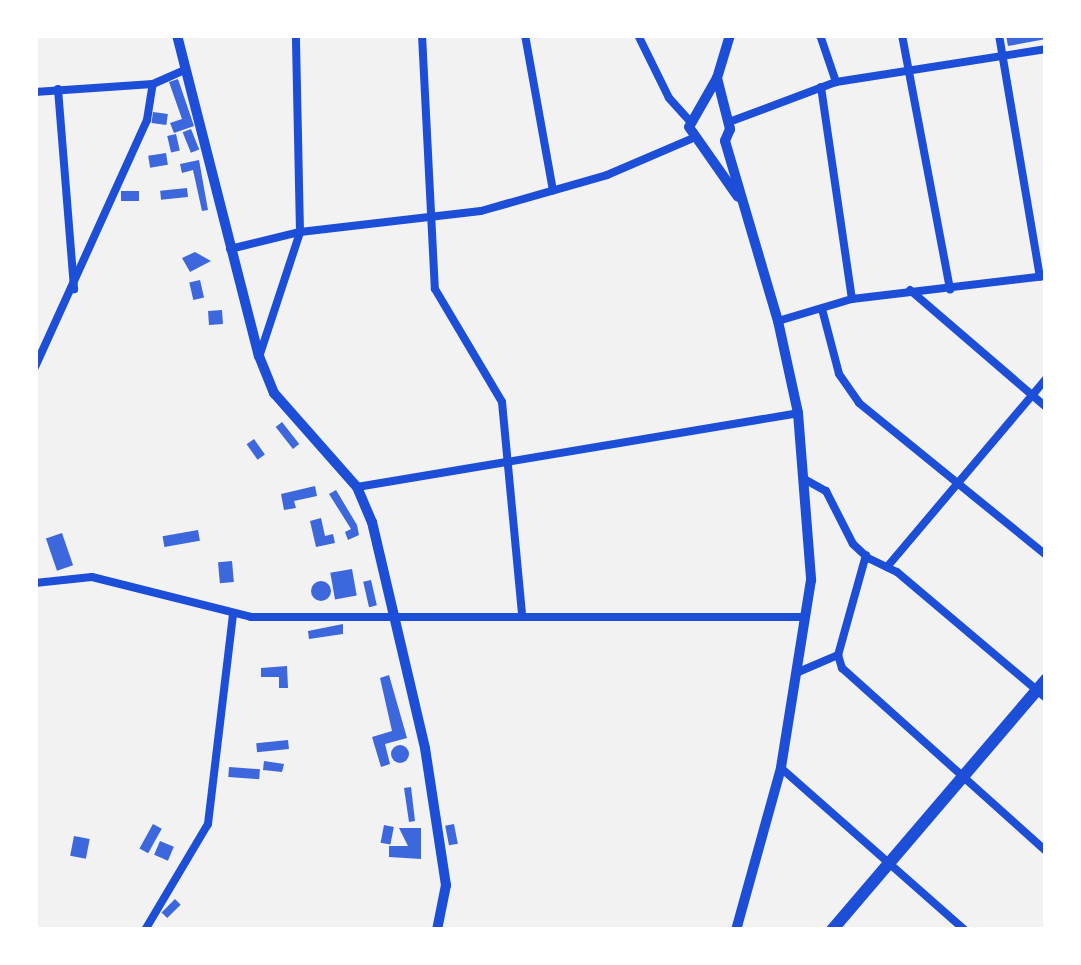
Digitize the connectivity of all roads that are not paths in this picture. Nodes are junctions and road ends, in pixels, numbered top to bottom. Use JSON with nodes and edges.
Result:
{"nodes":[{"id":1,"x":177,"y":35,"type":"edge"},
{"id":2,"x":296,"y":35,"type":"edge"},
{"id":3,"x":422,"y":35,"type":"edge"},
{"id":4,"x":526,"y":35,"type":"edge"},
{"id":5,"x":638,"y":35,"type":"edge"},
{"id":6,"x":730,"y":35,"type":"edge"},
{"id":7,"x":820,"y":35,"type":"edge"},
{"id":8,"x":902,"y":35,"type":"edge"},
{"id":9,"x":998,"y":35,"type":"edge"},
{"id":10,"x":1046,"y":49,"type":"edge"},
{"id":11,"x":1002,"y":56,"type":"junction"},
{"id":12,"x":186,"y":69,"type":"junction"},
{"id":13,"x":910,"y":70,"type":"junction"},
{"id":14,"x":717,"y":78,"type":"junction"},
{"id":15,"x":836,"y":82,"type":"junction"},
{"id":16,"x":153,"y":84,"type":"junction"},
{"id":17,"x":821,"y":87,"type":"junction"},
{"id":18,"x":58,"y":90,"type":"junction"},
{"id":19,"x":35,"y":92,"type":"edge"},
{"id":20,"x":694,"y":116,"type":"junction"},
{"id":21,"x":728,"y":120,"type":"junction"},
{"id":22,"x":692,"y":139,"type":"junction"},
{"id":23,"x":725,"y":141,"type":"junction"},
{"id":24,"x":701,"y":148,"type":"junction"},
{"id":25,"x":553,"y":190,"type":"junction"},
{"id":26,"x":740,"y":201,"type":"junction"},
{"id":27,"x":432,"y":219,"type":"junction"},
{"id":28,"x":300,"y":232,"type":"junction"},
{"id":29,"x":230,"y":249,"type":"junction"},
{"id":30,"x":1043,"y":277,"type":"edge"},
{"id":31,"x":74,"y":289,"type":"junction"},
{"id":32,"x":910,"y":290,"type":"junction"},
{"id":33,"x":950,"y":290,"type":"junction"},
{"id":34,"x":852,"y":299,"type":"junction"},
{"id":35,"x":822,"y":309,"type":"junction"},
{"id":36,"x":778,"y":321,"type":"junction"},
{"id":37,"x":259,"y":356,"type":"junction"},
{"id":38,"x":35,"y":367,"type":"edge"},
{"id":39,"x":1046,"y":379,"type":"edge"},
{"id":40,"x":1032,"y":396,"type":"junction"},
{"id":41,"x":1046,"y":408,"type":"edge"},
{"id":42,"x":798,"y":413,"type":"junction"},
{"id":43,"x":510,"y":460,"type":"junction"},
{"id":44,"x":806,"y":480,"type":"junction"},
{"id":45,"x":955,"y":486,"type":"junction"},
{"id":46,"x":357,"y":487,"type":"junction"},
{"id":47,"x":866,"y":555,"type":"junction"},
{"id":48,"x":1046,"y":555,"type":"edge"},
{"id":49,"x":886,"y":567,"type":"junction"},
{"id":50,"x":35,"y":583,"type":"edge"},
{"id":51,"x":522,"y":612,"type":"junction"},
{"id":52,"x":233,"y":615,"type":"junction"},
{"id":53,"x":396,"y":615,"type":"junction"},
{"id":54,"x":805,"y":617,"type":"junction"},
{"id":55,"x":838,"y":655,"type":"junction"},
{"id":56,"x":796,"y":674,"type":"junction"},
{"id":57,"x":1043,"y":689,"type":"edge"},
{"id":58,"x":781,"y":768,"type":"junction"},
{"id":59,"x":961,"y":779,"type":"junction"},
{"id":60,"x":1046,"y":851,"type":"edge"},
{"id":61,"x":886,"y":866,"type":"junction"},
{"id":62,"x":144,"y":930,"type":"edge"},
{"id":63,"x":436,"y":930,"type":"edge"},
{"id":64,"x":736,"y":930,"type":"edge"},
{"id":65,"x":832,"y":930,"type":"edge"},
{"id":66,"x":964,"y":930,"type":"edge"}],
"edges":[{"from":1,"to":12,"type":"street"},
{"from":2,"to":28,"type":"street"},
{"from":3,"to":27,"type":"street"},
{"from":4,"to":25,"type":"street"},
{"from":5,"to":20,"type":"street"},
{"from":6,"to":14,"type":"street"},
{"from":7,"to":15,"type":"street"},
{"from":8,"to":13,"type":"street"},
{"from":9,"to":11,"type":"street"},
{"from":10,"to":11,"type":"street"},
{"from":11,"to":13,"type":"street"},
{"from":11,"to":30,"type":"street"},
{"from":12,"to":16,"type":"street"},
{"from":12,"to":29,"type":"street"},
{"from":13,"to":15,"type":"street"},
{"from":13,"to":33,"type":"street"},
{"from":14,"to":20,"type":"street"},
{"from":14,"to":21,"type":"street"},
{"from":15,"to":17,"type":"street"},
{"from":16,"to":18,"type":"street"},
{"from":16,"to":31,"type":"street"},
{"from":17,"to":21,"type":"street"},
{"from":17,"to":34,"type":"street"},
{"from":18,"to":19,"type":"street"},
{"from":18,"to":31,"type":"street"},
{"from":20,"to":21,"type":"street"},
{"from":20,"to":22,"type":"street"},
{"from":21,"to":23,"type":"street"},
{"from":22,"to":24,"type":"street"},
{"from":22,"to":25,"type":"street"},
{"from":23,"to":24,"type":"street"},
{"from":23,"to":26,"type":"street"},
{"from":24,"to":26,"type":"street"},
{"from":25,"to":27,"type":"street"},
{"from":26,"to":36,"type":"street"},
{"from":27,"to":28,"type":"street"},
{"from":27,"to":43,"type":"street"},
{"from":28,"to":29,"type":"street"},
{"from":28,"to":37,"type":"street"},
{"from":29,"to":37,"type":"street"},
{"from":30,"to":33,"type":"street"},
{"from":31,"to":38,"type":"street"},
{"from":32,"to":33,"type":"street"},
{"from":32,"to":34,"type":"street"},
{"from":32,"to":40,"type":"street"},
{"from":34,"to":35,"type":"street"},
{"from":35,"to":36,"type":"street"},
{"from":35,"to":45,"type":"street"},
{"from":36,"to":42,"type":"street"},
{"from":37,"to":46,"type":"street"},
{"from":39,"to":40,"type":"street"},
{"from":40,"to":41,"type":"street"},
{"from":40,"to":45,"type":"street"},
{"from":42,"to":43,"type":"street"},
{"from":42,"to":44,"type":"street"},
{"from":43,"to":46,"type":"street"},
{"from":43,"to":51,"type":"street"},
{"from":44,"to":47,"type":"street"},
{"from":44,"to":54,"type":"street"},
{"from":45,"to":48,"type":"street"},
{"from":45,"to":49,"type":"street"},
{"from":46,"to":53,"type":"street"},
{"from":47,"to":49,"type":"street"},
{"from":47,"to":55,"type":"street"},
{"from":49,"to":57,"type":"street"},
{"from":50,"to":52,"type":"street"},
{"from":51,"to":53,"type":"street"},
{"from":51,"to":54,"type":"street"},
{"from":52,"to":53,"type":"street"},
{"from":52,"to":62,"type":"street"},
{"from":53,"to":63,"type":"street"},
{"from":54,"to":56,"type":"street"},
{"from":55,"to":56,"type":"street"},
{"from":55,"to":59,"type":"street"},
{"from":56,"to":58,"type":"street"},
{"from":57,"to":59,"type":"highway"},
{"from":58,"to":61,"type":"street"},
{"from":58,"to":64,"type":"street"},
{"from":59,"to":60,"type":"street"},
{"from":59,"to":61,"type":"highway"},
{"from":61,"to":65,"type":"highway"},
{"from":61,"to":66,"type":"street"}]}
